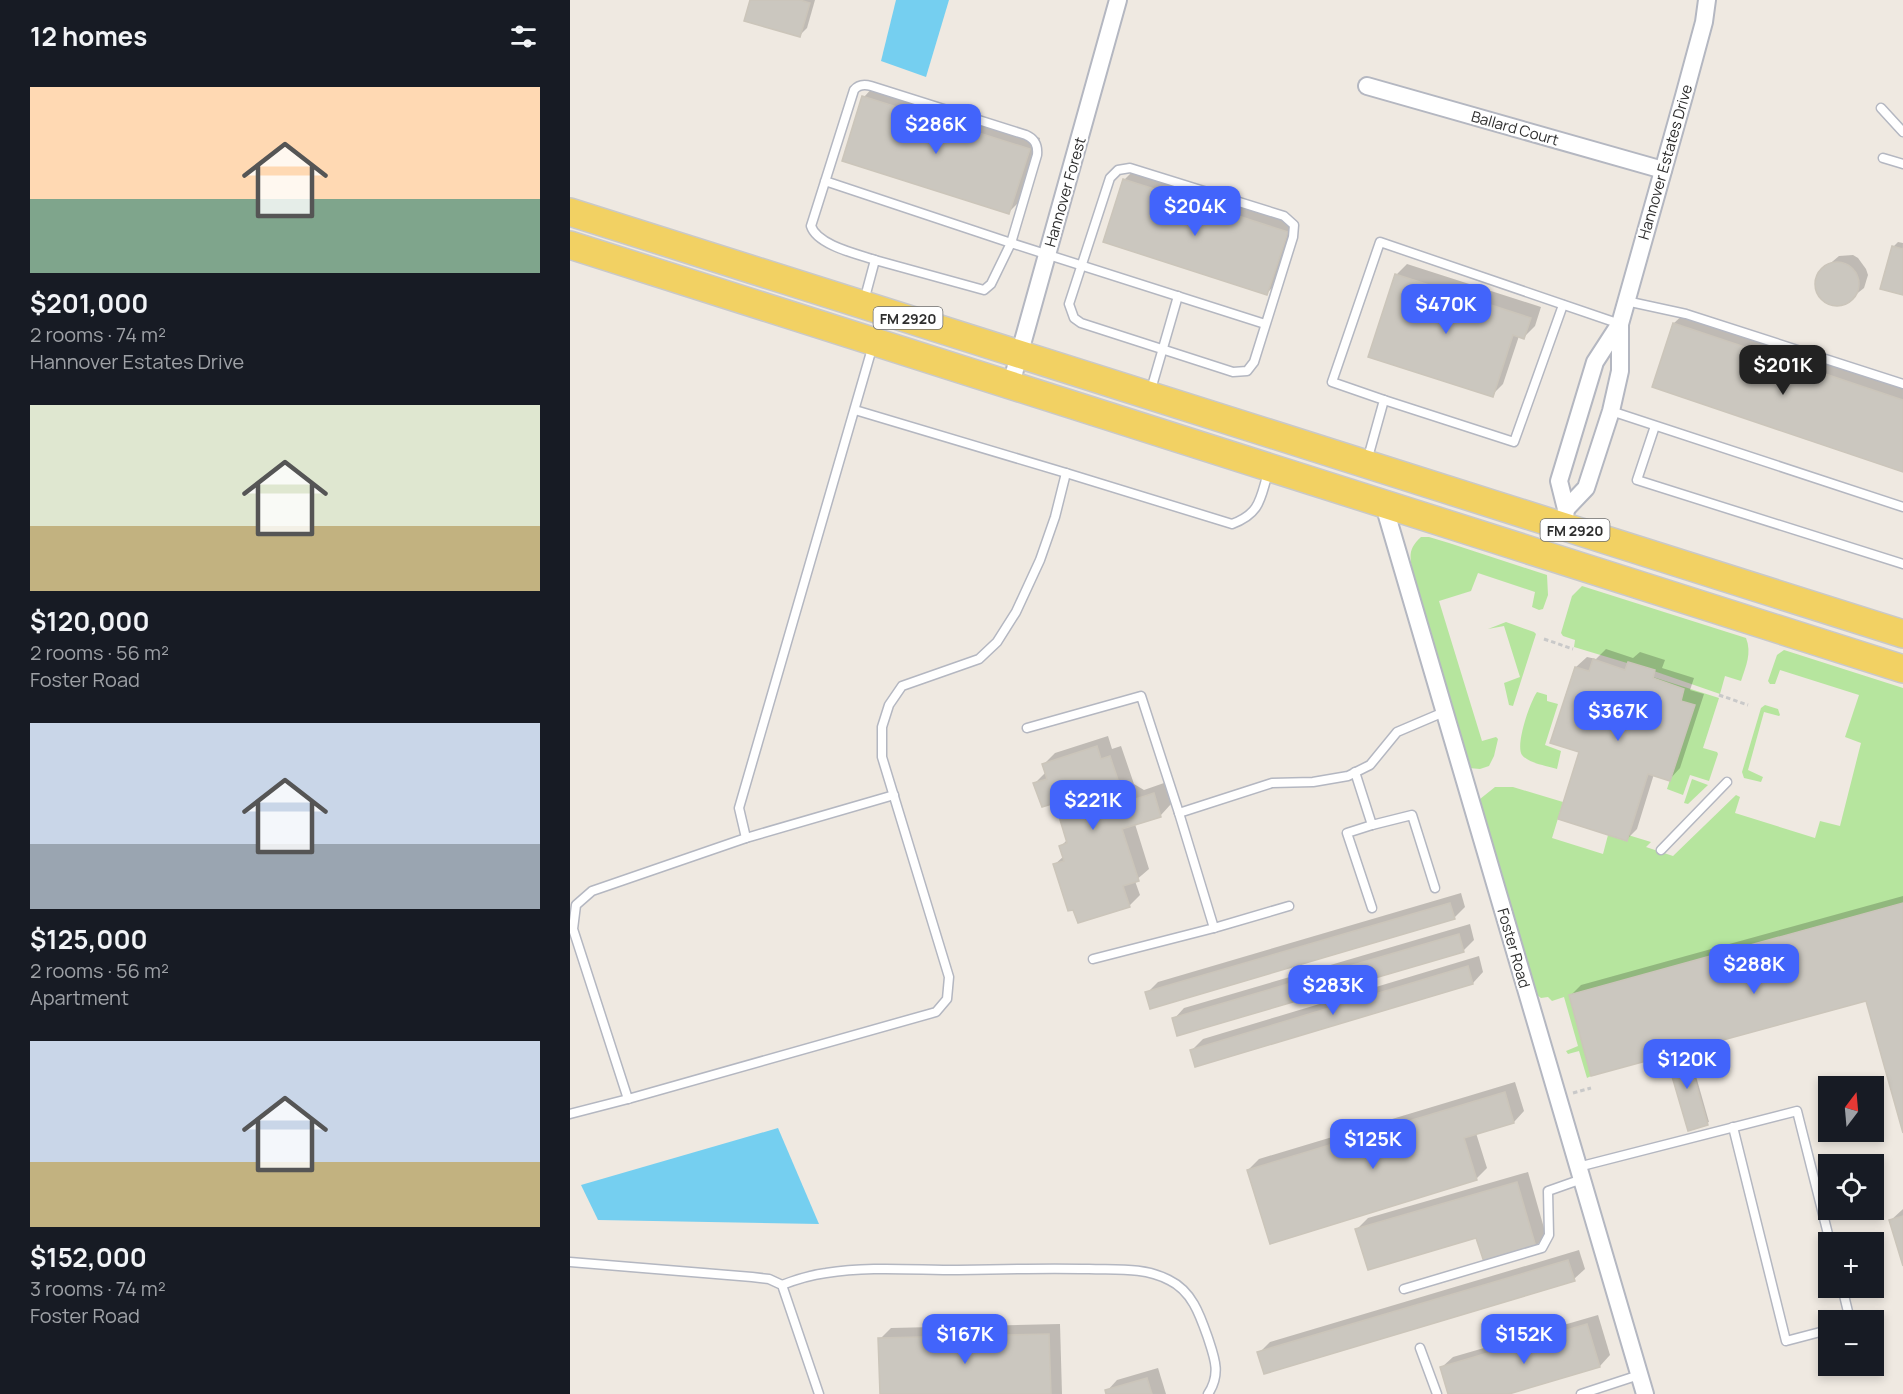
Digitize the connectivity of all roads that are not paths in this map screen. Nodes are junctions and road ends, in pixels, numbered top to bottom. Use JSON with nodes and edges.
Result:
{"nodes":[{"id":1,"x":1118,"y":0,"type":"edge"},
{"id":2,"x":1707,"y":0,"type":"edge"},
{"id":3,"x":1367,"y":86,"type":"dead end"},
{"id":4,"x":1881,"y":108,"type":"dead end"},
{"id":5,"x":1903,"y":132,"type":"edge"},
{"id":6,"x":1883,"y":158,"type":"dead end"},
{"id":7,"x":1903,"y":164,"type":"edge"},
{"id":8,"x":1663,"y":170,"type":"junction"},
{"id":9,"x":825,"y":181,"type":"junction"},
{"id":10,"x":570,"y":212,"type":"edge"},
{"id":11,"x":1011,"y":243,"type":"junction"},
{"id":12,"x":570,"y":245,"type":"edge"},
{"id":13,"x":1047,"y":254,"type":"junction"},
{"id":14,"x":875,"y":260,"type":"junction"},
{"id":15,"x":1081,"y":264,"type":"junction"},
{"id":16,"x":1178,"y":296,"type":"junction"},
{"id":17,"x":1626,"y":301,"type":"junction"},
{"id":18,"x":864,"y":304,"type":"junction"},
{"id":19,"x":1563,"y":305,"type":"junction"},
{"id":20,"x":1265,"y":324,"type":"junction"},
{"id":21,"x":1620,"y":324,"type":"junction"},
{"id":22,"x":874,"y":342,"type":"junction"},
{"id":23,"x":1161,"y":349,"type":"junction"},
{"id":24,"x":1019,"y":354,"type":"junction"},
{"id":25,"x":1011,"y":384,"type":"junction"},
{"id":26,"x":1903,"y":384,"type":"edge"},
{"id":27,"x":1150,"y":395,"type":"junction"},
{"id":28,"x":1384,"y":400,"type":"junction"},
{"id":29,"x":855,"y":410,"type":"junction"},
{"id":30,"x":1611,"y":411,"type":"junction"},
{"id":31,"x":1654,"y":426,"type":"junction"},
{"id":32,"x":1366,"y":463,"type":"junction"},
{"id":33,"x":1270,"y":466,"type":"junction"},
{"id":34,"x":1066,"y":473,"type":"junction"},
{"id":35,"x":1383,"y":502,"type":"junction"},
{"id":36,"x":1903,"y":507,"type":"edge"},
{"id":37,"x":1565,"y":518,"type":"junction"},
{"id":38,"x":1903,"y":564,"type":"edge"},
{"id":39,"x":1903,"y":634,"type":"edge"},
{"id":40,"x":1903,"y":669,"type":"edge"},
{"id":41,"x":1444,"y":712,"type":"junction"},
{"id":42,"x":1027,"y":728,"type":"dead end"},
{"id":43,"x":1355,"y":772,"type":"junction"},
{"id":44,"x":1727,"y":782,"type":"dead end"},
{"id":45,"x":894,"y":795,"type":"junction"},
{"id":46,"x":1179,"y":813,"type":"junction"},
{"id":47,"x":1372,"y":825,"type":"junction"},
{"id":48,"x":746,"y":838,"type":"junction"},
{"id":49,"x":1661,"y":850,"type":"dead end"},
{"id":50,"x":1435,"y":888,"type":"dead end"},
{"id":51,"x":1289,"y":906,"type":"dead end"},
{"id":52,"x":1372,"y":908,"type":"dead end"},
{"id":53,"x":1214,"y":928,"type":"junction"},
{"id":54,"x":1093,"y":959,"type":"dead end"},
{"id":55,"x":628,"y":1099,"type":"junction"},
{"id":56,"x":570,"y":1114,"type":"edge"},
{"id":57,"x":1733,"y":1127,"type":"junction"},
{"id":58,"x":1580,"y":1173,"type":"junction"},
{"id":59,"x":1827,"y":1232,"type":"edge"},
{"id":60,"x":570,"y":1262,"type":"edge"},
{"id":61,"x":783,"y":1285,"type":"junction"},
{"id":62,"x":1404,"y":1289,"type":"dead end"},
{"id":63,"x":1818,"y":1333,"type":"edge"},
{"id":64,"x":1420,"y":1348,"type":"dead end"},
{"id":65,"x":1639,"y":1376,"type":"junction"},
{"id":66,"x":819,"y":1394,"type":"edge"},
{"id":67,"x":1208,"y":1394,"type":"edge"},
{"id":68,"x":1437,"y":1394,"type":"edge"},
{"id":69,"x":1581,"y":1394,"type":"edge"},
{"id":70,"x":1645,"y":1394,"type":"edge"}],
"edges":[{"from":1,"to":13,"type":"street","name":"Hannover Forest"},
{"from":2,"to":8,"type":"street","name":"Hannover Estates Drive"},
{"from":3,"to":8,"type":"street","name":"Ballard Court"},
{"from":4,"to":5,"type":"lane"},
{"from":6,"to":7,"type":"lane"},
{"from":8,"to":17,"type":"street","name":"Hannover Estates Drive"},
{"from":9,"to":11,"type":"lane"},
{"from":9,"to":11,"type":"lane"},
{"from":9,"to":14,"type":"lane"},
{"from":10,"to":18,"type":"main road","name":"FM 2920","number":"FM 2920"},
{"from":11,"to":13,"type":"lane"},
{"from":11,"to":14,"type":"lane"},
{"from":12,"to":22,"type":"main road","name":"FM 2920","number":"FM 2920"},
{"from":13,"to":15,"type":"lane"},
{"from":13,"to":24,"type":"street","name":"Hannover Forest"},
{"from":14,"to":18,"type":"lane"},
{"from":15,"to":16,"type":"lane"},
{"from":15,"to":20,"type":"lane"},
{"from":15,"to":23,"type":"lane"},
{"from":16,"to":20,"type":"lane"},
{"from":16,"to":23,"type":"lane"},
{"from":17,"to":21,"type":"street","name":"Hannover Estates Drive"},
{"from":17,"to":26,"type":"lane"},
{"from":18,"to":24,"type":"main road","name":"FM 2920","number":"FM 2920"},
{"from":19,"to":21,"type":"lane"},
{"from":19,"to":28,"type":"lane"},
{"from":19,"to":28,"type":"lane"},
{"from":20,"to":23,"type":"lane"},
{"from":21,"to":30,"type":"street","name":"Hannover Estates Drive"},
{"from":21,"to":37,"type":"street","name":"Hannover Estates Drive"},
{"from":22,"to":25,"type":"main road","name":"FM 2920","number":"FM 2920"},
{"from":22,"to":29,"type":"lane"},
{"from":23,"to":27,"type":"lane"},
{"from":24,"to":25,"type":"street","name":"Hannover Forest"},
{"from":24,"to":27,"type":"main road","name":"FM 2920","number":"FM 2920"},
{"from":25,"to":33,"type":"main road","name":"FM 2920","number":"FM 2920"},
{"from":27,"to":32,"type":"main road","name":"FM 2920","number":"FM 2920"},
{"from":28,"to":32,"type":"lane"},
{"from":29,"to":34,"type":"lane"},
{"from":29,"to":48,"type":"lane"},
{"from":30,"to":31,"type":"lane"},
{"from":30,"to":37,"type":"street","name":"Hannover Estates Drive"},
{"from":31,"to":36,"type":"lane"},
{"from":31,"to":38,"type":"lane"},
{"from":32,"to":37,"type":"main road","name":"FM 2920","number":"FM 2920"},
{"from":33,"to":34,"type":"lane"},
{"from":33,"to":35,"type":"main road","name":"FM 2920","number":"FM 2920"},
{"from":34,"to":45,"type":"lane"},
{"from":35,"to":40,"type":"main road","name":"FM 2920","number":"FM 2920"},
{"from":35,"to":41,"type":"street","name":"Foster Road"},
{"from":37,"to":39,"type":"main road","name":"FM 2920","number":"FM 2920"},
{"from":41,"to":43,"type":"lane"},
{"from":41,"to":58,"type":"street","name":"Foster Road"},
{"from":42,"to":46,"type":"lane"},
{"from":43,"to":46,"type":"lane"},
{"from":43,"to":47,"type":"lane"},
{"from":44,"to":49,"type":"lane"},
{"from":45,"to":48,"type":"lane"},
{"from":45,"to":55,"type":"lane"},
{"from":46,"to":53,"type":"lane"},
{"from":47,"to":50,"type":"lane"},
{"from":47,"to":52,"type":"lane"},
{"from":48,"to":55,"type":"lane"},
{"from":51,"to":53,"type":"lane"},
{"from":53,"to":54,"type":"lane"},
{"from":55,"to":56,"type":"lane"},
{"from":57,"to":58,"type":"lane"},
{"from":57,"to":59,"type":"lane"},
{"from":57,"to":63,"type":"lane"},
{"from":58,"to":62,"type":"lane"},
{"from":58,"to":65,"type":"street","name":"Foster Road"},
{"from":60,"to":61,"type":"lane"},
{"from":61,"to":66,"type":"lane"},
{"from":61,"to":67,"type":"lane"},
{"from":64,"to":68,"type":"lane"},
{"from":65,"to":69,"type":"lane"},
{"from":65,"to":70,"type":"street","name":"Foster Road"}]}
